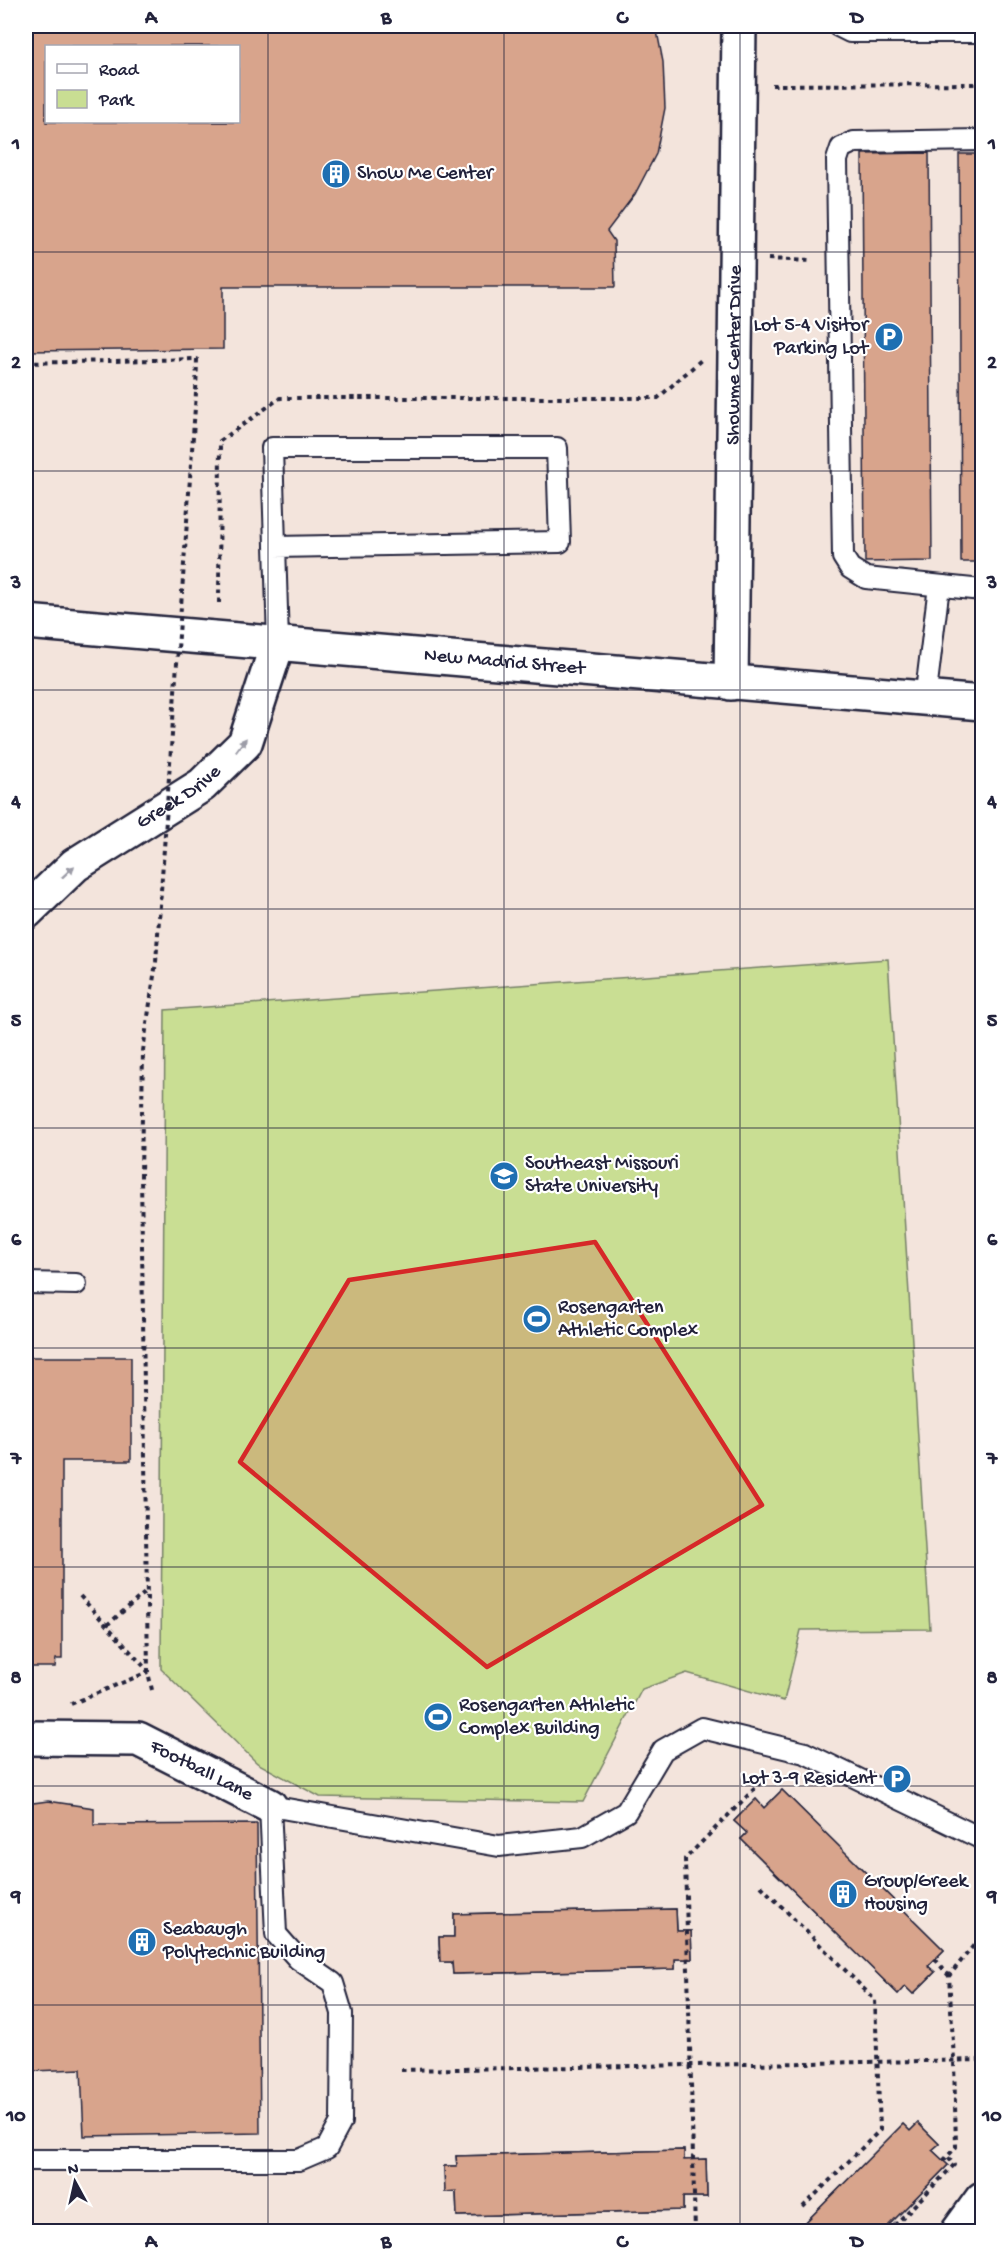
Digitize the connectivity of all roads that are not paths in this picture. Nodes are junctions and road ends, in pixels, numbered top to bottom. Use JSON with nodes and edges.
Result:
{"nodes":[{"id":1,"x":739,"y":26,"type":"edge"},
{"id":2,"x":837,"y":26,"type":"edge"},
{"id":3,"x":982,"y":32,"type":"edge"},
{"id":4,"x":982,"y":140,"type":"edge"},
{"id":5,"x":275,"y":547,"type":"junction"},
{"id":6,"x":939,"y":586,"type":"junction"},
{"id":7,"x":982,"y":590,"type":"edge"},
{"id":8,"x":26,"y":622,"type":"edge"},
{"id":9,"x":279,"y":642,"type":"junction"},
{"id":10,"x":731,"y":683,"type":"junction"},
{"id":11,"x":925,"y":700,"type":"junction"},
{"id":12,"x":982,"y":703,"type":"edge"},
{"id":13,"x":26,"y":912,"type":"edge"},
{"id":14,"x":26,"y":1283,"type":"edge"},
{"id":15,"x":76,"y":1284,"type":"dead end"},
{"id":16,"x":26,"y":1738,"type":"edge"},
{"id":17,"x":270,"y":1806,"type":"junction"},
{"id":18,"x":982,"y":1839,"type":"edge"},
{"id":19,"x":26,"y":2160,"type":"edge"},
{"id":20,"x":982,"y":2199,"type":"edge"},
{"id":21,"x":958,"y":2232,"type":"edge"}],
"edges":[{"from":1,"to":10,"type":"street","name":"Showme Center Drive"},
{"from":2,"to":3,"type":"lane"},
{"from":4,"to":6,"type":"lane"},
{"from":5,"to":5,"type":"lane"},
{"from":5,"to":9,"type":"lane"},
{"from":6,"to":7,"type":"lane"},
{"from":6,"to":11,"type":"lane"},
{"from":8,"to":9,"type":"street","name":"New Madrid Street"},
{"from":9,"to":10,"type":"street","name":"New Madrid Street"},
{"from":13,"to":9,"type":"street","name":"Greek Drive","one_way":true},
{"from":10,"to":11,"type":"street","name":"New Madrid Street"},
{"from":11,"to":12,"type":"street","name":"New Madrid Street"},
{"from":14,"to":15,"type":"lane"},
{"from":16,"to":17,"type":"street","name":"Football Lane"},
{"from":17,"to":18,"type":"lane"},
{"from":17,"to":19,"type":"lane"},
{"from":20,"to":21,"type":"street"}]}
